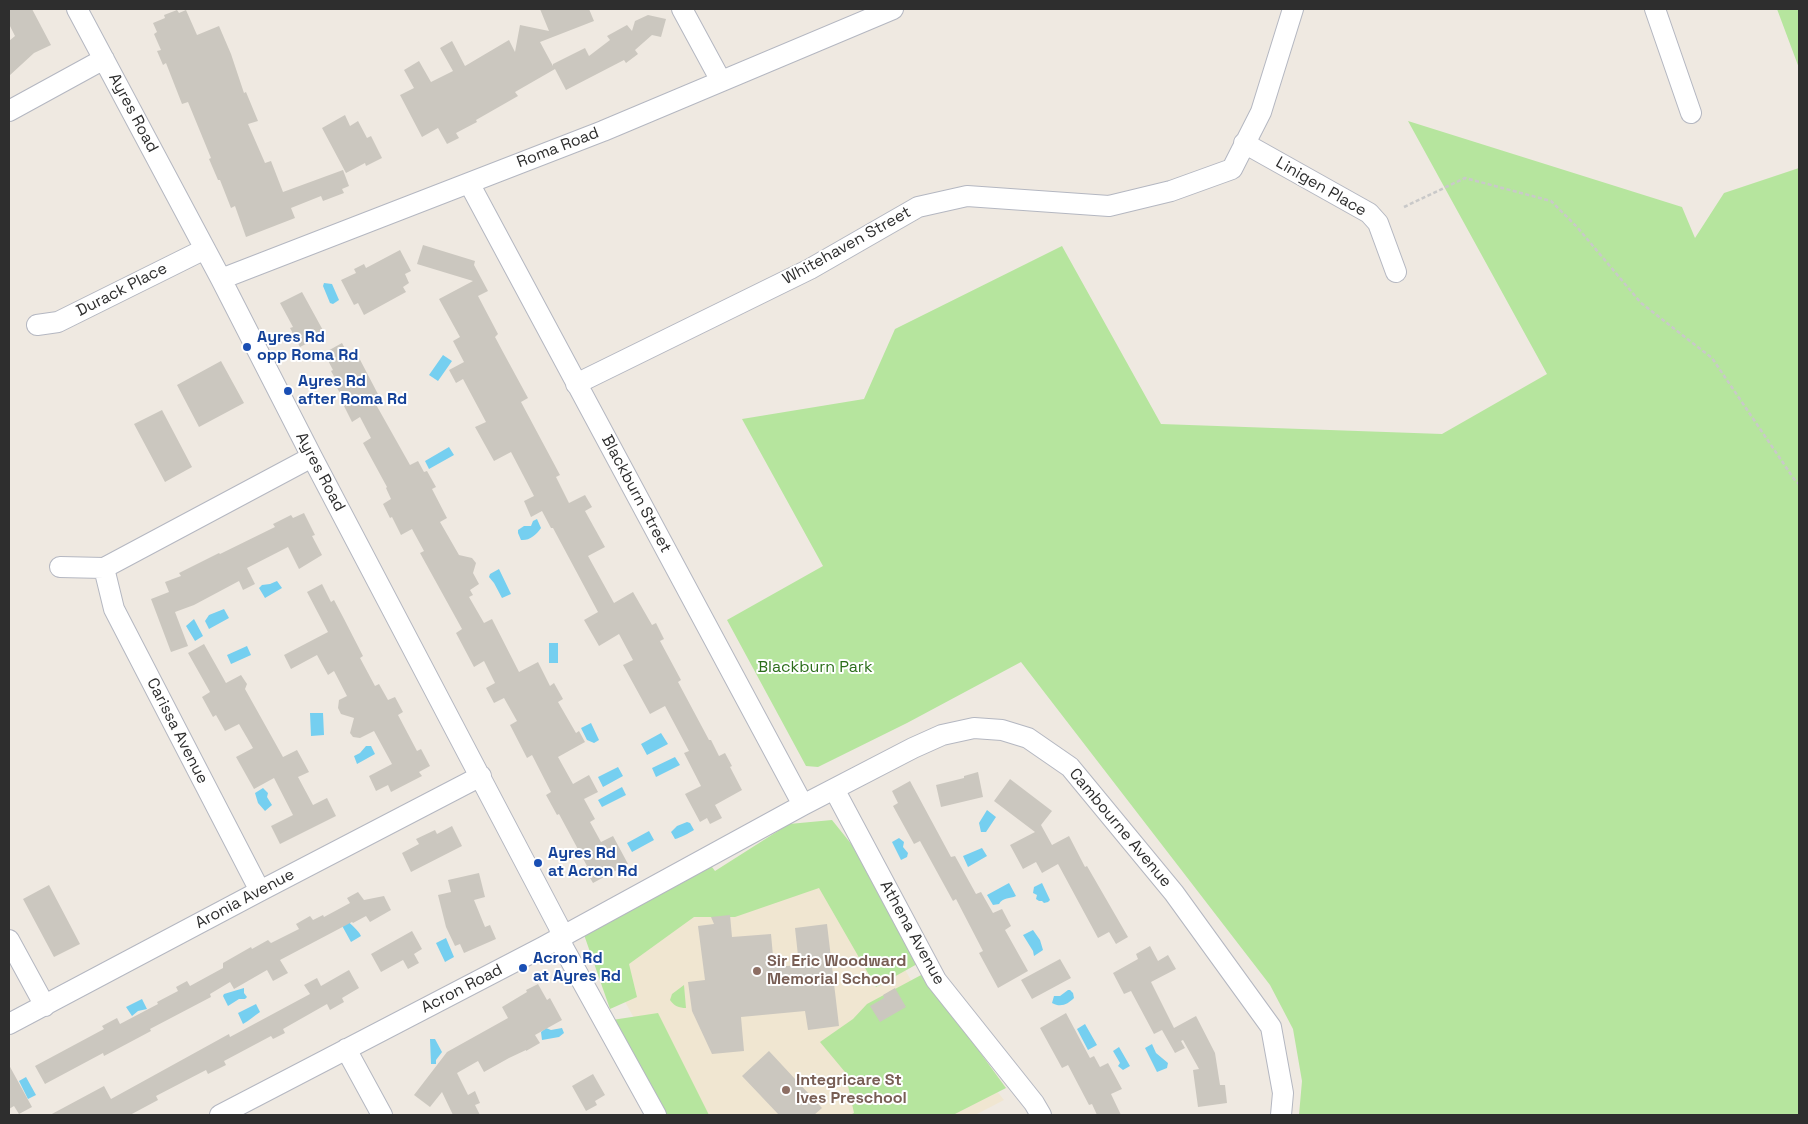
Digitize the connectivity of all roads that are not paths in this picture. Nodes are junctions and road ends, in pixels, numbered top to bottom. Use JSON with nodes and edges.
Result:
{"nodes":[{"id":1,"x":77,"y":9,"type":"edge"},
{"id":2,"x":682,"y":9,"type":"edge"},
{"id":3,"x":893,"y":9,"type":"edge"},
{"id":4,"x":1293,"y":9,"type":"edge"},
{"id":5,"x":1654,"y":9,"type":"edge"},
{"id":6,"x":104,"y":59,"type":"junction"},
{"id":7,"x":721,"y":81,"type":"junction"},
{"id":8,"x":9,"y":111,"type":"edge"},
{"id":9,"x":1691,"y":114,"type":"dead end"},
{"id":10,"x":1244,"y":143,"type":"junction"},
{"id":11,"x":468,"y":183,"type":"junction"},
{"id":12,"x":205,"y":249,"type":"junction"},
{"id":13,"x":1396,"y":272,"type":"dead end"},
{"id":14,"x":221,"y":279,"type":"junction"},
{"id":15,"x":37,"y":325,"type":"dead end"},
{"id":16,"x":576,"y":384,"type":"junction"},
{"id":17,"x":312,"y":457,"type":"junction"},
{"id":18,"x":60,"y":567,"type":"dead end"},
{"id":19,"x":104,"y":568,"type":"junction"},
{"id":20,"x":481,"y":776,"type":"junction"},
{"id":21,"x":834,"y":789,"type":"junction"},
{"id":22,"x":803,"y":805,"type":"junction"},
{"id":23,"x":260,"y":891,"type":"junction"},
{"id":24,"x":561,"y":937,"type":"junction"},
{"id":25,"x":9,"y":940,"type":"edge"},
{"id":26,"x":45,"y":1006,"type":"junction"},
{"id":27,"x":9,"y":1024,"type":"edge"},
{"id":28,"x":346,"y":1049,"type":"junction"},
{"id":29,"x":220,"y":1115,"type":"edge"},
{"id":30,"x":382,"y":1115,"type":"edge"},
{"id":31,"x":656,"y":1115,"type":"edge"},
{"id":32,"x":1041,"y":1115,"type":"edge"},
{"id":33,"x":1281,"y":1115,"type":"edge"}],
"edges":[{"from":1,"to":6,"type":"street","name":"Ayres Road"},
{"from":2,"to":7,"type":"street"},
{"from":3,"to":7,"type":"street","name":"Roma Road"},
{"from":4,"to":10,"type":"street","name":"Whitehaven Street"},
{"from":5,"to":9,"type":"street"},
{"from":6,"to":8,"type":"street"},
{"from":6,"to":12,"type":"street","name":"Ayres Road"},
{"from":7,"to":11,"type":"street","name":"Roma Road"},
{"from":10,"to":13,"type":"street","name":"Linigen Place"},
{"from":10,"to":16,"type":"street","name":"Whitehaven Street"},
{"from":11,"to":14,"type":"street","name":"Roma Road"},
{"from":11,"to":16,"type":"street","name":"Blackburn Street"},
{"from":12,"to":14,"type":"street","name":"Ayres Road"},
{"from":12,"to":15,"type":"street","name":"Durack Place"},
{"from":14,"to":17,"type":"street","name":"Ayres Road"},
{"from":16,"to":22,"type":"street","name":"Blackburn Street"},
{"from":17,"to":19,"type":"street"},
{"from":17,"to":20,"type":"street","name":"Ayres Road"},
{"from":18,"to":19,"type":"street"},
{"from":19,"to":23,"type":"street","name":"Carissa Avenue"},
{"from":20,"to":23,"type":"street","name":"Aronia Avenue"},
{"from":20,"to":24,"type":"street","name":"Ayres Road"},
{"from":21,"to":22,"type":"street","name":"Acron Road"},
{"from":21,"to":32,"type":"street","name":"Athena Avenue"},
{"from":21,"to":33,"type":"street","name":"Cambourne Avenue"},
{"from":22,"to":24,"type":"street","name":"Acron Road"},
{"from":23,"to":26,"type":"street","name":"Aronia Avenue"},
{"from":24,"to":28,"type":"street","name":"Acron Road"},
{"from":24,"to":31,"type":"street","name":"Ayres Road"},
{"from":25,"to":26,"type":"street"},
{"from":26,"to":27,"type":"street","name":"Aronia Avenue"},
{"from":28,"to":29,"type":"street","name":"Acron Road"},
{"from":28,"to":30,"type":"street"}]}
